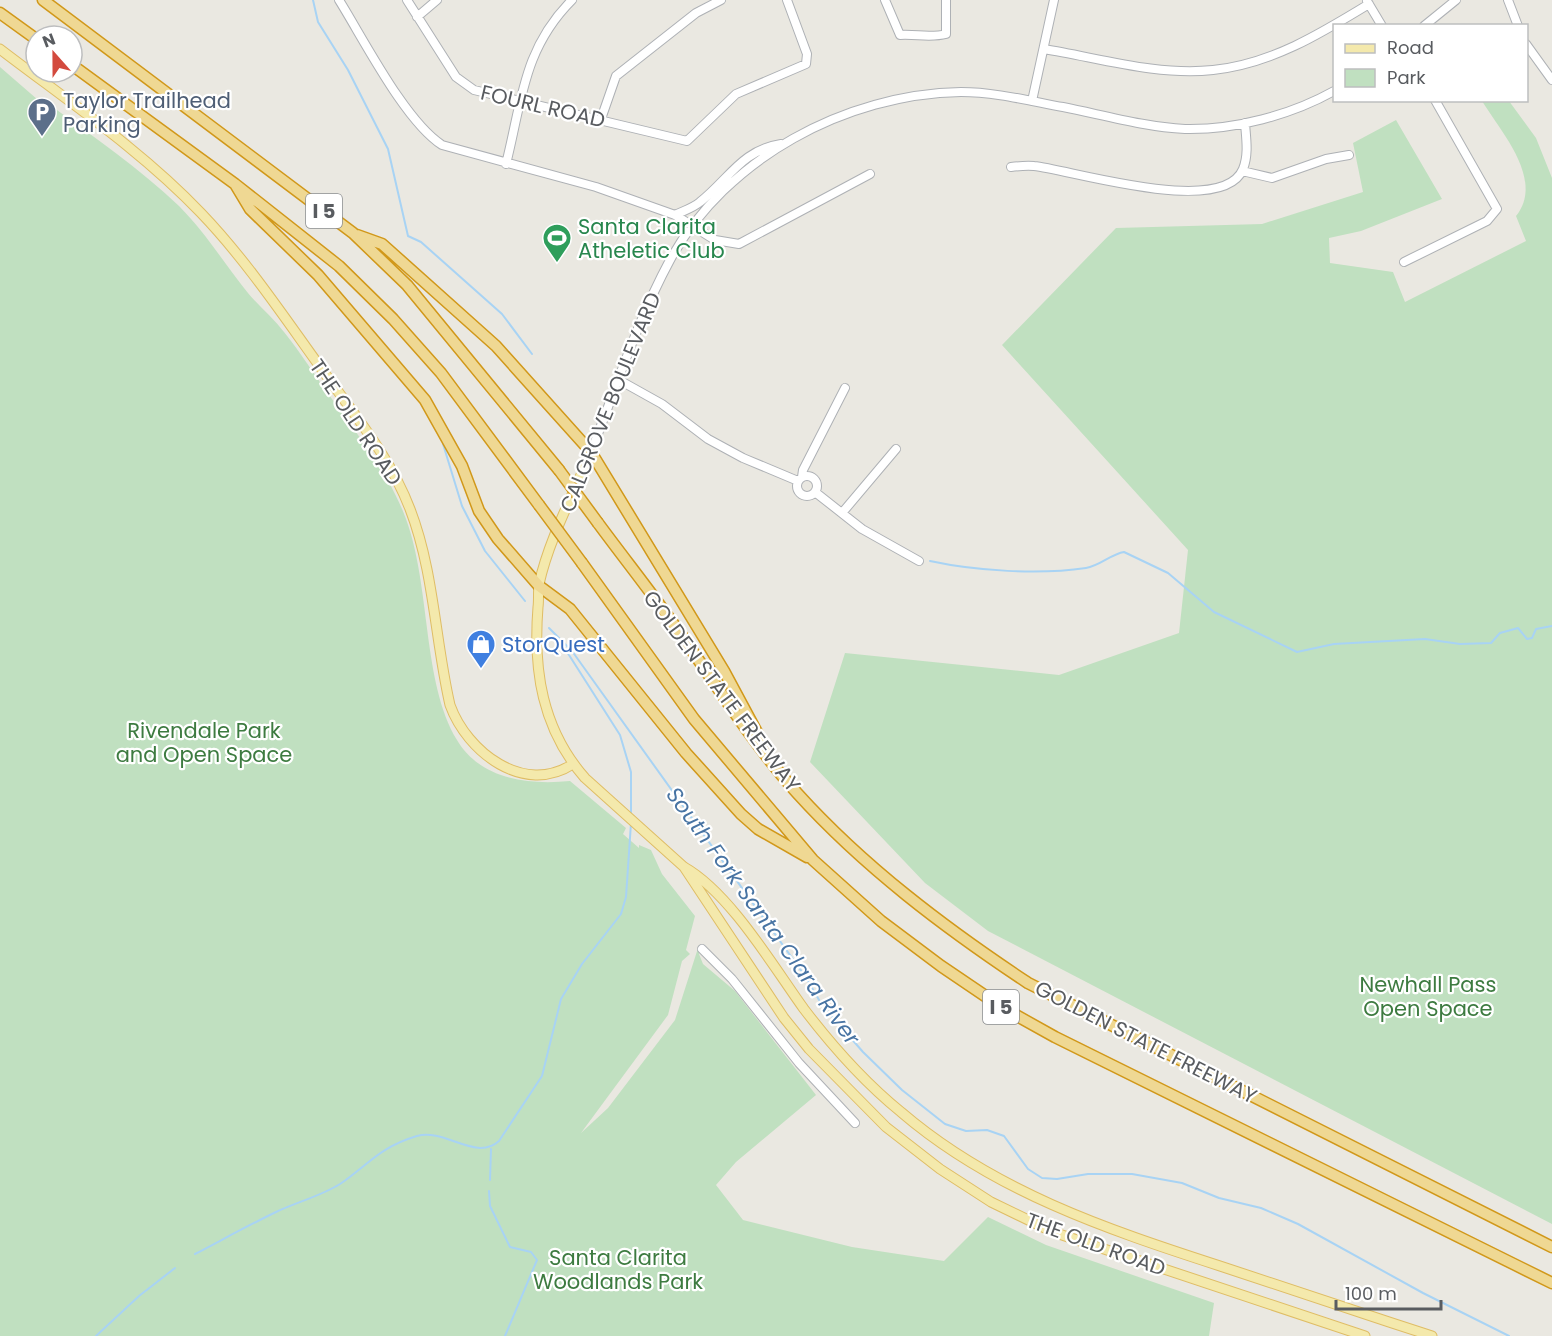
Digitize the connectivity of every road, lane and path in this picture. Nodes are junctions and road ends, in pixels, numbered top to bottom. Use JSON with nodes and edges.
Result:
{"nodes":[{"id":1,"x":43,"y":0,"type":"edge"},
{"id":2,"x":339,"y":0,"type":"edge"},
{"id":3,"x":406,"y":0,"type":"edge"},
{"id":4,"x":437,"y":0,"type":"edge"},
{"id":5,"x":572,"y":0,"type":"edge"},
{"id":6,"x":721,"y":0,"type":"edge"},
{"id":7,"x":787,"y":0,"type":"edge"},
{"id":8,"x":885,"y":0,"type":"edge"},
{"id":9,"x":946,"y":0,"type":"edge"},
{"id":10,"x":1054,"y":0,"type":"edge"},
{"id":11,"x":1456,"y":0,"type":"edge"},
{"id":12,"x":1508,"y":0,"type":"edge"},
{"id":13,"x":1367,"y":2,"type":"edge"},
{"id":14,"x":0,"y":13,"type":"edge"},
{"id":15,"x":417,"y":17,"type":"junction"},
{"id":16,"x":1333,"y":24,"type":"edge"},
{"id":17,"x":1334,"y":24,"type":"edge"},
{"id":18,"x":1381,"y":24,"type":"edge"},
{"id":19,"x":1426,"y":24,"type":"edge"},
{"id":20,"x":1517,"y":24,"type":"edge"},
{"id":21,"x":24,"y":30,"type":"edge"},
{"id":22,"x":1528,"y":45,"type":"edge"},
{"id":23,"x":1044,"y":49,"type":"junction"},
{"id":24,"x":0,"y":50,"type":"edge"},
{"id":25,"x":84,"y":74,"type":"edge"},
{"id":26,"x":1552,"y":80,"type":"edge"},
{"id":27,"x":1333,"y":92,"type":"edge"},
{"id":28,"x":1032,"y":101,"type":"junction"},
{"id":29,"x":518,"y":102,"type":"junction"},
{"id":30,"x":1436,"y":102,"type":"edge"},
{"id":31,"x":602,"y":119,"type":"junction"},
{"id":32,"x":1245,"y":123,"type":"junction"},
{"id":33,"x":786,"y":143,"type":"junction"},
{"id":34,"x":1349,"y":155,"type":"dead end"},
{"id":35,"x":506,"y":164,"type":"junction"},
{"id":36,"x":1011,"y":167,"type":"dead end"},
{"id":37,"x":1242,"y":171,"type":"junction"},
{"id":38,"x":870,"y":174,"type":"dead end"},
{"id":39,"x":235,"y":184,"type":"junction"},
{"id":40,"x":675,"y":215,"type":"junction"},
{"id":41,"x":693,"y":225,"type":"junction"},
{"id":42,"x":353,"y":233,"type":"junction"},
{"id":43,"x":1404,"y":262,"type":"dead end"},
{"id":44,"x":619,"y":380,"type":"junction"},
{"id":45,"x":845,"y":388,"type":"dead end"},
{"id":46,"x":896,"y":449,"type":"dead end"},
{"id":47,"x":591,"y":452,"type":"junction"},
{"id":48,"x":800,"y":479,"type":"junction"},
{"id":49,"x":815,"y":492,"type":"junction"},
{"id":50,"x":842,"y":513,"type":"junction"},
{"id":51,"x":919,"y":561,"type":"dead end"},
{"id":52,"x":539,"y":586,"type":"junction"},
{"id":53,"x":573,"y":764,"type":"junction"},
{"id":54,"x":777,"y":769,"type":"junction"},
{"id":55,"x":813,"y":860,"type":"junction"},
{"id":56,"x":684,"y":867,"type":"junction"},
{"id":57,"x":702,"y":949,"type":"dead end"},
{"id":58,"x":855,"y":1123,"type":"dead end"},
{"id":59,"x":1552,"y":1247,"type":"edge"},
{"id":60,"x":1552,"y":1283,"type":"edge"},
{"id":61,"x":1365,"y":1336,"type":"edge"},
{"id":62,"x":1432,"y":1336,"type":"edge"}],
"edges":[{"from":1,"to":42,"type":"highway","name":"GOLDEN STATE FREEWAY","number":"I 5"},
{"from":2,"to":35,"type":"street"},
{"from":3,"to":15,"type":"street","name":"FOURL ROAD"},
{"from":4,"to":15,"type":"street"},
{"from":5,"to":29,"type":"street"},
{"from":6,"to":31,"type":"street"},
{"from":7,"to":31,"type":"street","name":"FOURL ROAD"},
{"from":8,"to":9,"type":"street"},
{"from":10,"to":23,"type":"street"},
{"from":11,"to":19,"type":"street"},
{"from":12,"to":20,"type":"street"},
{"from":13,"to":17,"type":"street"},
{"from":13,"to":18,"type":"street"},
{"from":14,"to":21,"type":"highway"},
{"from":15,"to":29,"type":"street","name":"FOURL ROAD"},
{"from":16,"to":23,"type":"street"},
{"from":22,"to":26,"type":"street"},
{"from":23,"to":28,"type":"street"},
{"from":24,"to":53,"type":"main road","name":"THE OLD ROAD"},
{"from":25,"to":39,"type":"highway","name":"GOLDEN STATE FREEWAY","number":"I 5"},
{"from":27,"to":32,"type":"street","name":"CALGROVE BOULEVARD"},
{"from":28,"to":32,"type":"street","name":"CALGROVE BOULEVARD"},
{"from":28,"to":33,"type":"street","name":"CALGROVE BOULEVARD"},
{"from":29,"to":31,"type":"street","name":"FOURL ROAD"},
{"from":29,"to":35,"type":"street"},
{"from":30,"to":43,"type":"street"},
{"from":32,"to":37,"type":"street"},
{"from":33,"to":40,"type":"street"},
{"from":33,"to":41,"type":"street","name":"CALGROVE BOULEVARD"},
{"from":34,"to":37,"type":"street"},
{"from":35,"to":40,"type":"street"},
{"from":36,"to":37,"type":"street"},
{"from":38,"to":41,"type":"street"},
{"from":39,"to":52,"type":"highway"},
{"from":39,"to":55,"type":"highway","name":"GOLDEN STATE FREEWAY","number":"I 5","bridge":true},
{"from":40,"to":41,"type":"street"},
{"from":41,"to":44,"type":"street","name":"CALGROVE BOULEVARD"},
{"from":42,"to":47,"type":"highway"},
{"from":42,"to":54,"type":"highway","name":"GOLDEN STATE FREEWAY","number":"I 5","bridge":true},
{"from":44,"to":47,"type":"street","name":"CALGROVE BOULEVARD"},
{"from":44,"to":48,"type":"street"},
{"from":45,"to":48,"type":"street"},
{"from":46,"to":50,"type":"street"},
{"from":47,"to":52,"type":"main road","name":"CALGROVE BOULEVARD"},
{"from":47,"to":54,"type":"highway"},
{"from":48,"to":49,"type":"street"},
{"from":48,"to":49,"type":"street"},
{"from":49,"to":50,"type":"street"},
{"from":50,"to":51,"type":"street"},
{"from":52,"to":53,"type":"main road","name":"CALGROVE BOULEVARD"},
{"from":52,"to":55,"type":"highway"},
{"from":53,"to":56,"type":"main road"},
{"from":54,"to":59,"type":"highway","name":"GOLDEN STATE FREEWAY","number":"I 5"},
{"from":55,"to":60,"type":"highway","name":"GOLDEN STATE FREEWAY","number":"I 5"},
{"from":56,"to":61,"type":"main road","name":"THE OLD ROAD"},
{"from":56,"to":62,"type":"main road","name":"THE OLD ROAD"},
{"from":57,"to":58,"type":"street"}]}
